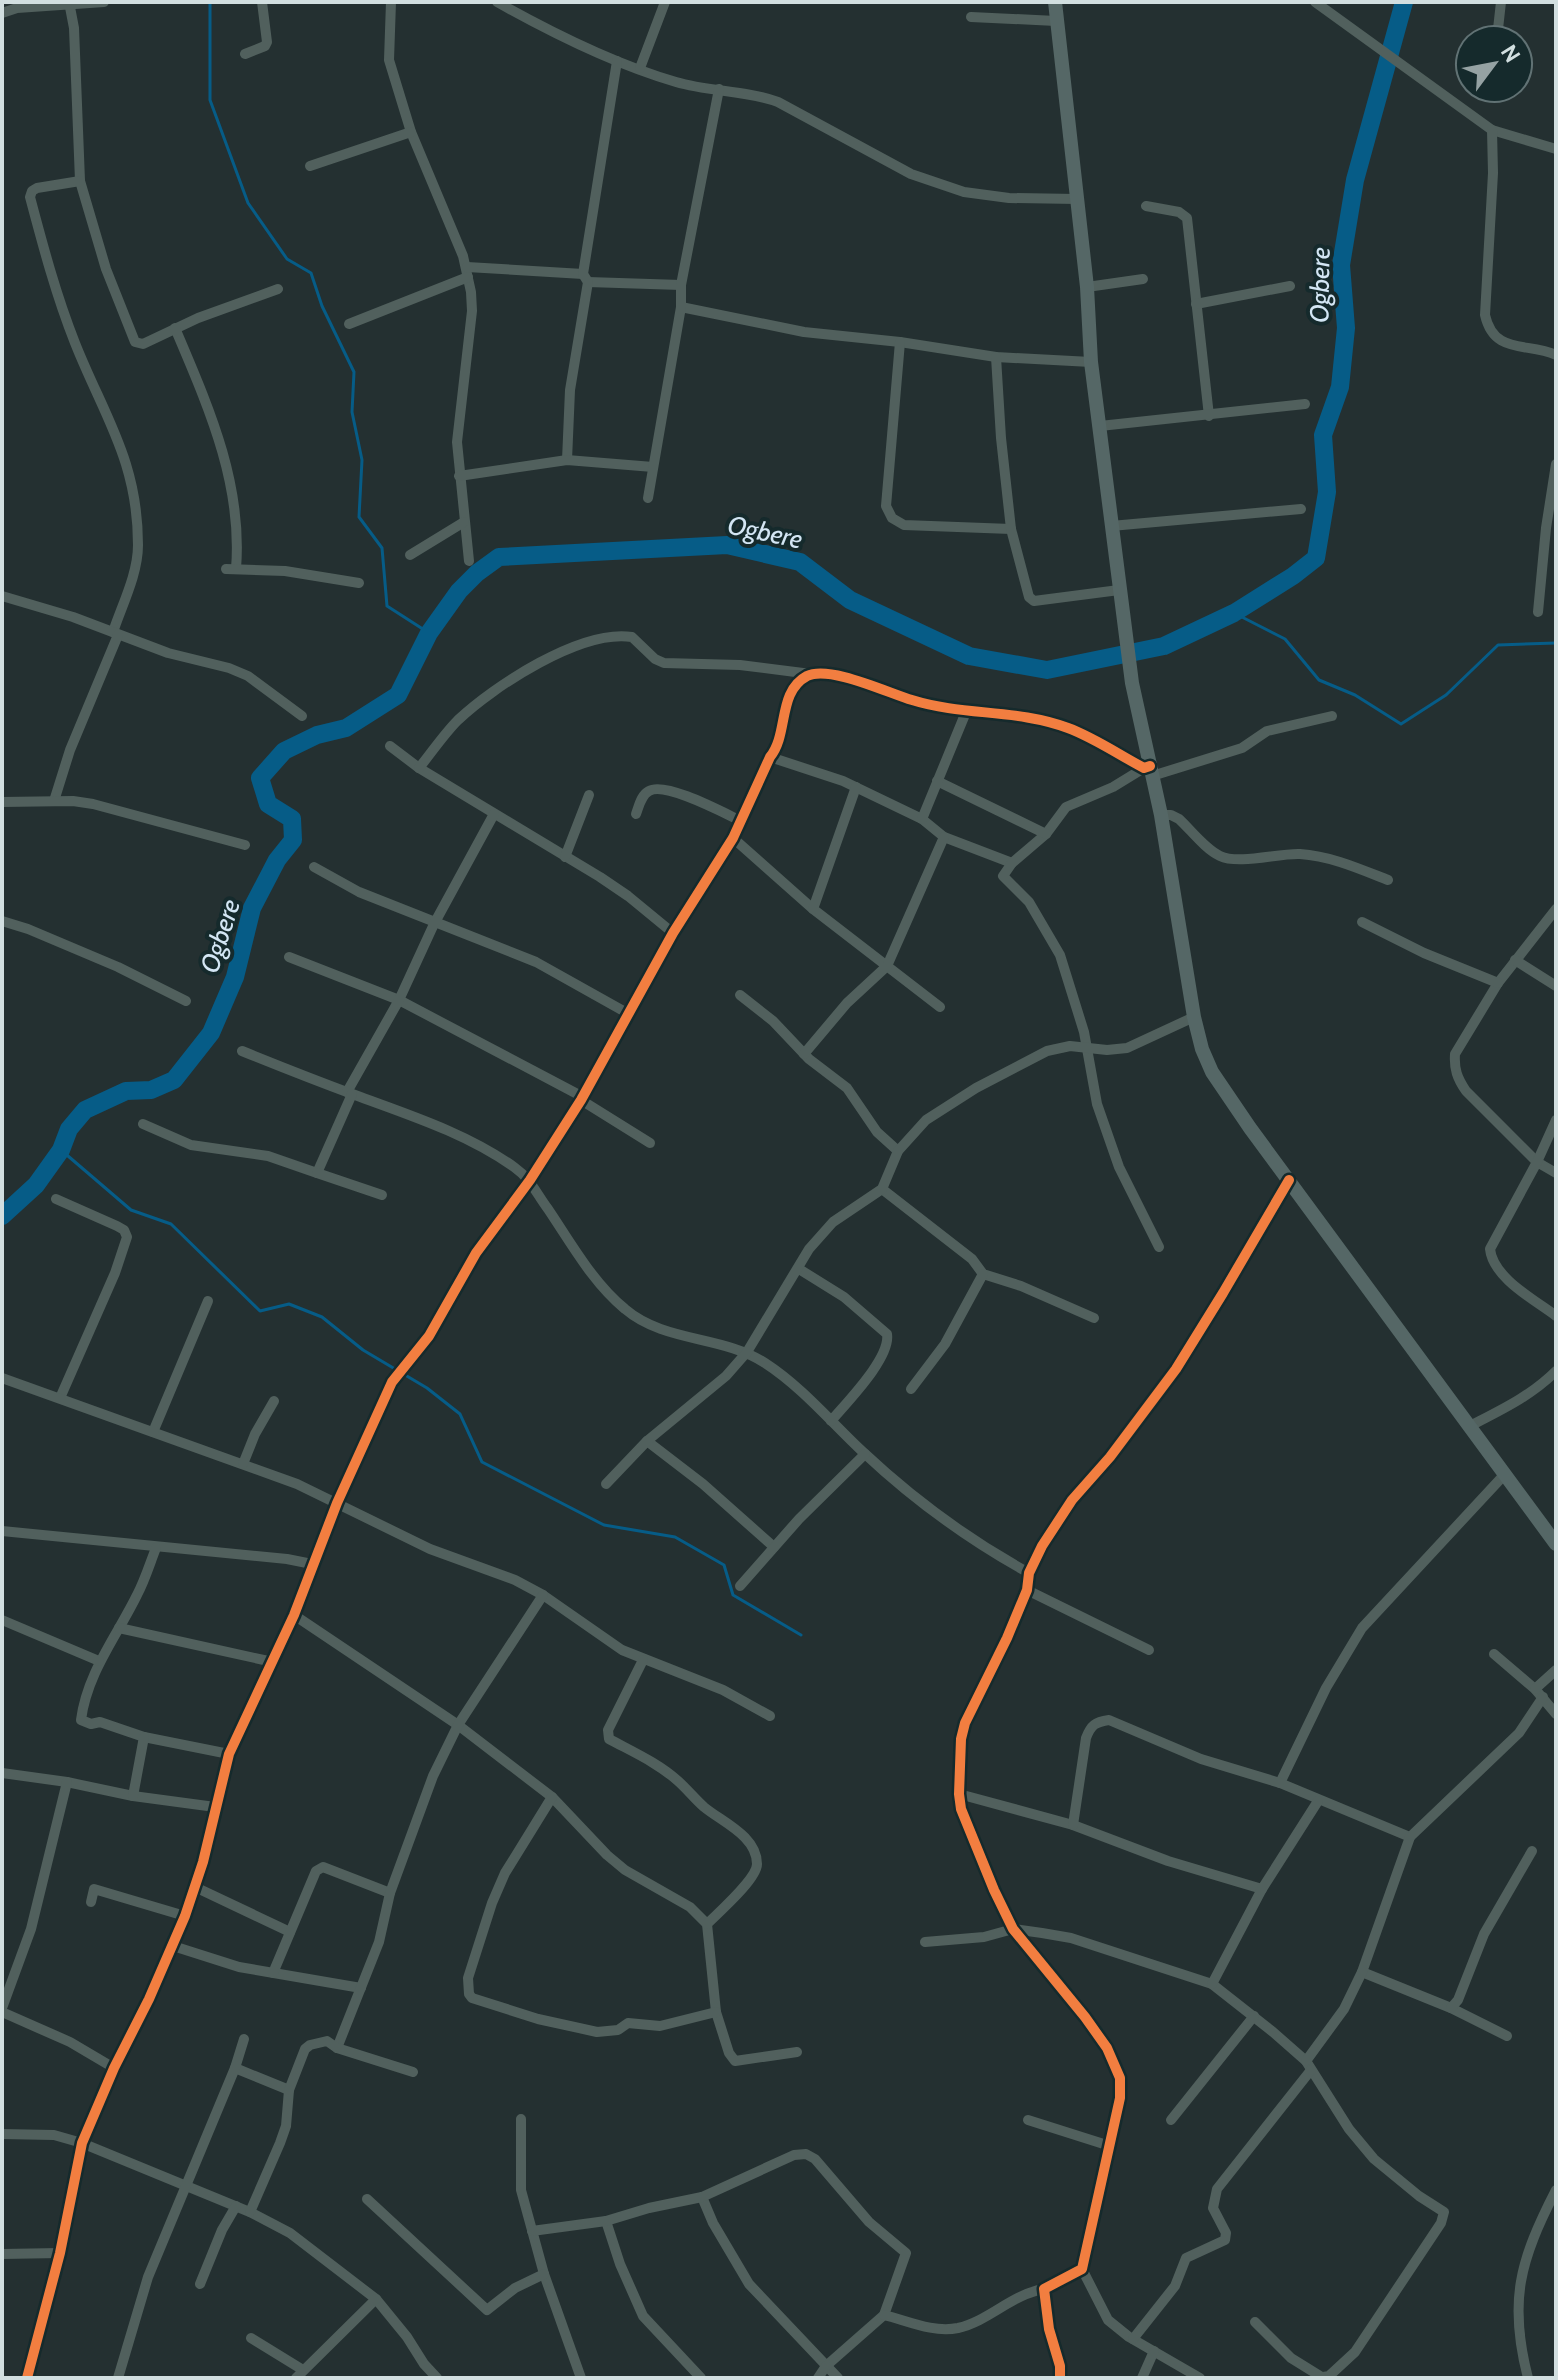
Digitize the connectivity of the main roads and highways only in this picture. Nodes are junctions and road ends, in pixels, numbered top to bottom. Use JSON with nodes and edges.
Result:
{"nodes":[{"id":1,"x":1055,"y":2,"type":"edge"},
{"id":2,"x":1556,"y":1544,"type":"edge"}],
"edges":[{"from":1,"to":2,"type":"main road"}]}
